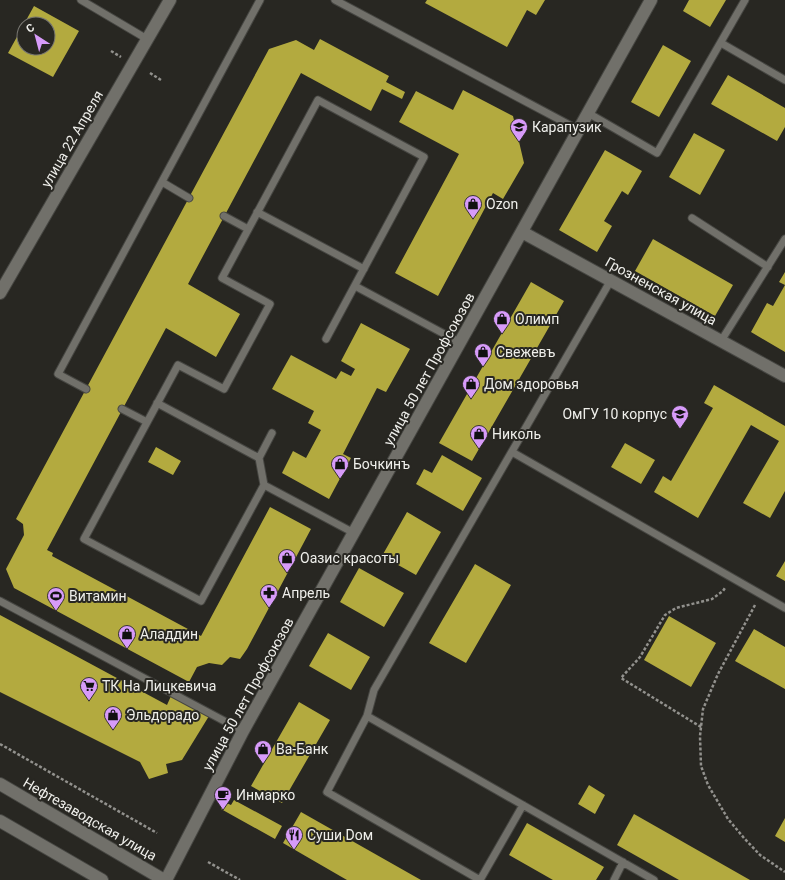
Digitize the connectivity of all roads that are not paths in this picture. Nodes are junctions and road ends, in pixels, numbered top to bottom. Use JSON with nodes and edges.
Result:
{"nodes":[{"id":1,"x":81,"y":0,"type":"edge"},
{"id":2,"x":170,"y":0,"type":"edge"},
{"id":3,"x":260,"y":0,"type":"edge"},
{"id":4,"x":335,"y":0,"type":"edge"},
{"id":5,"x":651,"y":0,"type":"edge"},
{"id":6,"x":745,"y":0,"type":"edge"},
{"id":7,"x":147,"y":39,"type":"junction"},
{"id":8,"x":721,"y":43,"type":"junction"},
{"id":9,"x":785,"y":80,"type":"edge"},
{"id":10,"x":588,"y":113,"type":"junction"},
{"id":11,"x":578,"y":130,"type":"junction"},
{"id":12,"x":162,"y":182,"type":"junction"},
{"id":13,"x":189,"y":198,"type":"dead end"},
{"id":14,"x":257,"y":212,"type":"junction"},
{"id":15,"x":224,"y":216,"type":"dead end"},
{"id":16,"x":692,"y":218,"type":"dead end"},
{"id":17,"x":248,"y":229,"type":"junction"},
{"id":18,"x":522,"y":232,"type":"junction"},
{"id":19,"x":785,"y":239,"type":"edge"},
{"id":20,"x":768,"y":267,"type":"junction"},
{"id":21,"x":364,"y":269,"type":"junction"},
{"id":22,"x":611,"y":280,"type":"junction"},
{"id":23,"x":355,"y":286,"type":"junction"},
{"id":24,"x":0,"y":293,"type":"edge"},
{"id":25,"x":326,"y":339,"type":"dead end"},
{"id":26,"x":721,"y":341,"type":"junction"},
{"id":27,"x":460,"y":342,"type":"junction"},
{"id":28,"x":785,"y":376,"type":"edge"},
{"id":29,"x":86,"y":390,"type":"dead end"},
{"id":30,"x":157,"y":403,"type":"junction"},
{"id":31,"x":122,"y":409,"type":"dead end"},
{"id":32,"x":147,"y":422,"type":"junction"},
{"id":33,"x":272,"y":434,"type":"dead end"},
{"id":34,"x":512,"y":452,"type":"junction"},
{"id":35,"x":259,"y":458,"type":"junction"},
{"id":36,"x":264,"y":484,"type":"junction"},
{"id":37,"x":354,"y":533,"type":"junction"},
{"id":38,"x":0,"y":601,"type":"edge"},
{"id":39,"x":785,"y":608,"type":"edge"},
{"id":40,"x":367,"y":716,"type":"junction"},
{"id":41,"x":243,"y":731,"type":"junction"},
{"id":42,"x":0,"y":784,"type":"edge"},
{"id":43,"x":523,"y":805,"type":"junction"},
{"id":44,"x":0,"y":821,"type":"edge"},
{"id":45,"x":622,"y":862,"type":"junction"},
{"id":46,"x":102,"y":880,"type":"edge"},
{"id":47,"x":165,"y":880,"type":"edge"},
{"id":48,"x":480,"y":880,"type":"edge"},
{"id":49,"x":614,"y":880,"type":"edge"},
{"id":50,"x":654,"y":880,"type":"edge"}],
"edges":[{"from":1,"to":7,"type":"lane"},
{"from":2,"to":7,"type":"street","name":"улица 22 Апреля"},
{"from":3,"to":12,"type":"lane"},
{"from":4,"to":11,"type":"lane"},
{"from":5,"to":10,"type":"street","name":"улица 50 лет Профсоюзов"},
{"from":6,"to":8,"type":"lane"},
{"from":7,"to":24,"type":"street","name":"улица 22 Апреля"},
{"from":8,"to":9,"type":"lane"},
{"from":8,"to":10,"type":"lane"},
{"from":10,"to":11,"type":"street","name":"улица 50 лет Профсоюзов"},
{"from":11,"to":18,"type":"street","name":"улица 50 лет Профсоюзов"},
{"from":12,"to":13,"type":"lane"},
{"from":12,"to":29,"type":"lane"},
{"from":14,"to":17,"type":"lane"},
{"from":14,"to":21,"type":"lane"},
{"from":14,"to":21,"type":"lane"},
{"from":15,"to":17,"type":"lane"},
{"from":16,"to":20,"type":"lane"},
{"from":17,"to":30,"type":"lane"},
{"from":18,"to":22,"type":"street","name":"Грозненская улица"},
{"from":18,"to":27,"type":"street","name":"улица 50 лет Профсоюзов"},
{"from":19,"to":20,"type":"lane"},
{"from":20,"to":26,"type":"lane"},
{"from":21,"to":23,"type":"lane"},
{"from":22,"to":26,"type":"street","name":"Грозненская улица"},
{"from":22,"to":34,"type":"lane"},
{"from":23,"to":25,"type":"lane"},
{"from":23,"to":27,"type":"lane"},
{"from":26,"to":28,"type":"street","name":"Грозненская улица"},
{"from":27,"to":37,"type":"street","name":"улица 50 лет Профсоюзов"},
{"from":30,"to":32,"type":"lane"},
{"from":30,"to":35,"type":"lane"},
{"from":31,"to":32,"type":"lane"},
{"from":32,"to":36,"type":"lane"},
{"from":33,"to":35,"type":"lane"},
{"from":34,"to":39,"type":"lane"},
{"from":34,"to":40,"type":"lane"},
{"from":35,"to":36,"type":"lane"},
{"from":36,"to":37,"type":"lane"},
{"from":37,"to":41,"type":"street","name":"улица 50 лет Профсоюзов"},
{"from":38,"to":41,"type":"lane"},
{"from":40,"to":43,"type":"lane"},
{"from":40,"to":48,"type":"lane"},
{"from":41,"to":47,"type":"street","name":"улица 50 лет Профсоюзов"},
{"from":42,"to":47,"type":"street","name":"Нефтезаводская улица"},
{"from":43,"to":45,"type":"lane"},
{"from":43,"to":48,"type":"lane"},
{"from":44,"to":46,"type":"street"},
{"from":45,"to":49,"type":"lane"},
{"from":45,"to":50,"type":"lane"}]}
